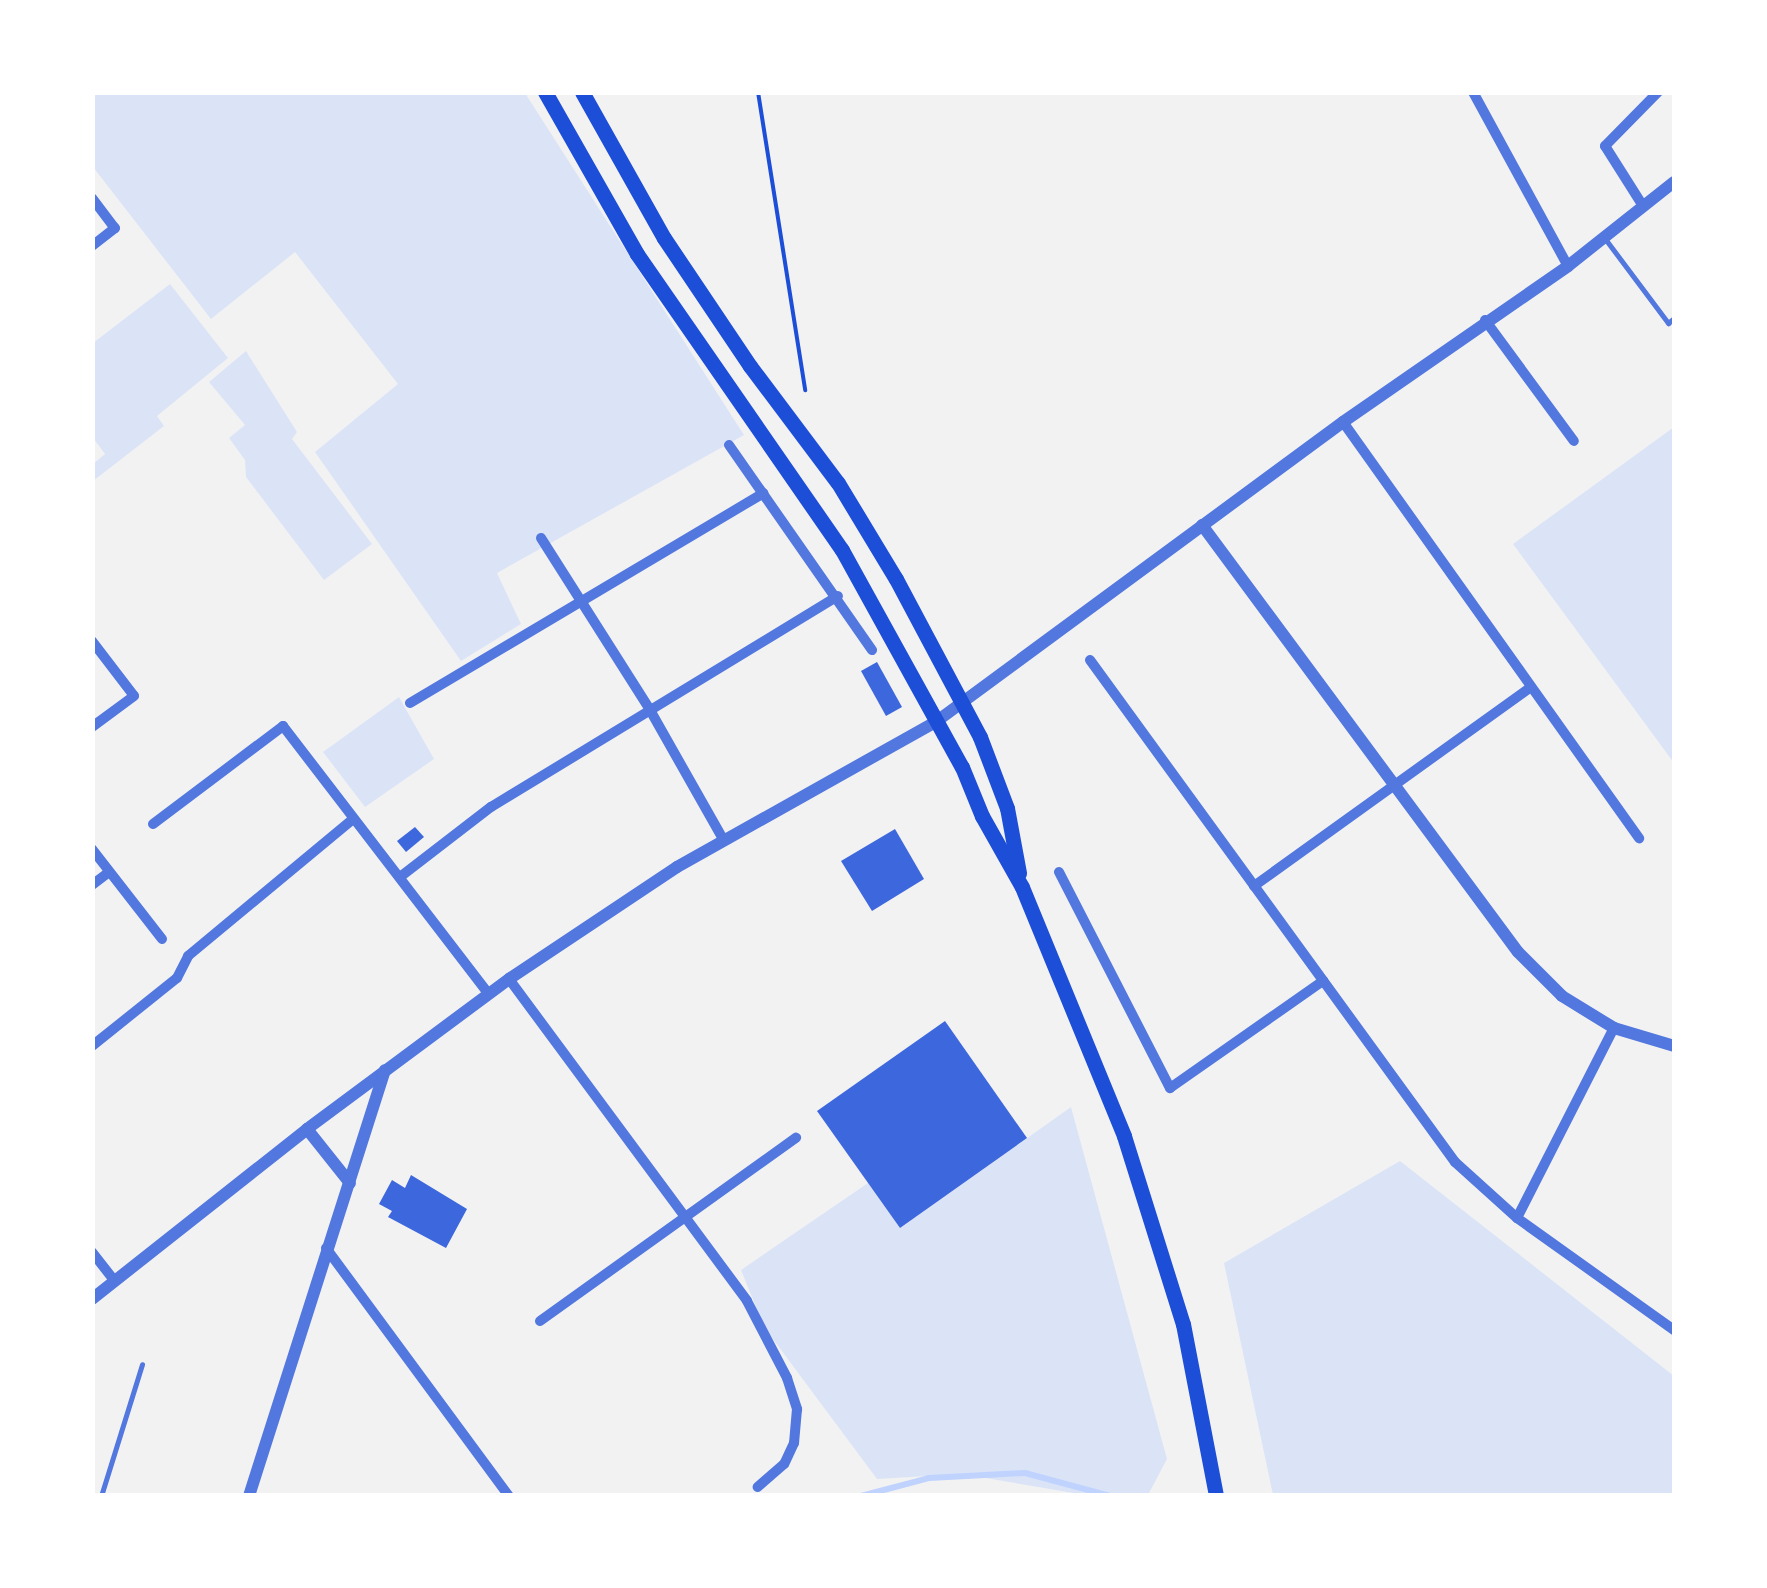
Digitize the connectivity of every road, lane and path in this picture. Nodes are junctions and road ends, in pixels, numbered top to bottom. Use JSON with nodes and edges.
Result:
{"nodes":[{"id":1,"x":545,"y":92,"type":"edge"},
{"id":2,"x":582,"y":92,"type":"edge"},
{"id":3,"x":758,"y":92,"type":"edge"},
{"id":4,"x":1473,"y":92,"type":"edge"},
{"id":5,"x":1658,"y":92,"type":"edge"},
{"id":6,"x":1674,"y":182,"type":"edge"},
{"id":7,"x":92,"y":198,"type":"edge"},
{"id":8,"x":1643,"y":206,"type":"junction"},
{"id":9,"x":1604,"y":238,"type":"junction"},
{"id":10,"x":92,"y":246,"type":"edge"},
{"id":11,"x":1568,"y":266,"type":"junction"},
{"id":12,"x":1674,"y":318,"type":"edge"},
{"id":13,"x":1485,"y":320,"type":"junction"},
{"id":14,"x":805,"y":390,"type":"dead end"},
{"id":15,"x":1342,"y":422,"type":"junction"},
{"id":16,"x":1574,"y":441,"type":"dead end"},
{"id":17,"x":729,"y":445,"type":"dead end"},
{"id":18,"x":763,"y":493,"type":"junction"},
{"id":19,"x":1202,"y":525,"type":"junction"},
{"id":20,"x":541,"y":538,"type":"dead end"},
{"id":21,"x":838,"y":596,"type":"junction"},
{"id":22,"x":582,"y":600,"type":"junction"},
{"id":23,"x":92,"y":641,"type":"edge"},
{"id":24,"x":872,"y":650,"type":"dead end"},
{"id":25,"x":1090,"y":660,"type":"dead end"},
{"id":26,"x":1531,"y":686,"type":"junction"},
{"id":27,"x":962,"y":702,"type":"junction"},
{"id":28,"x":410,"y":703,"type":"dead end"},
{"id":29,"x":650,"y":710,"type":"junction"},
{"id":30,"x":937,"y":720,"type":"junction"},
{"id":31,"x":92,"y":727,"type":"edge"},
{"id":32,"x":1395,"y":784,"type":"junction"},
{"id":33,"x":354,"y":820,"type":"junction"},
{"id":34,"x":153,"y":824,"type":"dead end"},
{"id":35,"x":1639,"y":838,"type":"dead end"},
{"id":36,"x":724,"y":841,"type":"junction"},
{"id":37,"x":92,"y":850,"type":"edge"},
{"id":38,"x":110,"y":872,"type":"junction"},
{"id":39,"x":1059,"y":872,"type":"dead end"},
{"id":40,"x":400,"y":877,"type":"junction"},
{"id":41,"x":92,"y":885,"type":"edge"},
{"id":42,"x":1254,"y":886,"type":"junction"},
{"id":43,"x":1022,"y":887,"type":"junction"},
{"id":44,"x":162,"y":940,"type":"dead end"},
{"id":45,"x":509,"y":979,"type":"junction"},
{"id":46,"x":1323,"y":981,"type":"junction"},
{"id":47,"x":489,"y":994,"type":"junction"},
{"id":48,"x":1614,"y":1028,"type":"junction"},
{"id":49,"x":92,"y":1046,"type":"edge"},
{"id":50,"x":1674,"y":1046,"type":"edge"},
{"id":51,"x":385,"y":1070,"type":"junction"},
{"id":52,"x":308,"y":1129,"type":"junction"},
{"id":53,"x":796,"y":1138,"type":"dead end"},
{"id":54,"x":350,"y":1183,"type":"junction"},
{"id":55,"x":685,"y":1214,"type":"junction"},
{"id":56,"x":1517,"y":1218,"type":"junction"},
{"id":57,"x":326,"y":1248,"type":"junction"},
{"id":58,"x":92,"y":1252,"type":"edge"},
{"id":59,"x":115,"y":1281,"type":"junction"},
{"id":60,"x":92,"y":1299,"type":"edge"},
{"id":61,"x":540,"y":1321,"type":"dead end"},
{"id":62,"x":1674,"y":1330,"type":"edge"},
{"id":63,"x":142,"y":1364,"type":"dead end"},
{"id":64,"x":758,"y":1487,"type":"dead end"},
{"id":65,"x":102,"y":1496,"type":"edge"},
{"id":66,"x":249,"y":1496,"type":"edge"},
{"id":67,"x":509,"y":1496,"type":"edge"},
{"id":68,"x":1216,"y":1496,"type":"edge"}],
"edges":[{"from":1,"to":30,"type":"main road"},
{"from":2,"to":27,"type":"main road"},
{"from":3,"to":14,"type":"path"},
{"from":4,"to":11,"type":"street"},
{"from":5,"to":8,"type":"street"},
{"from":6,"to":8,"type":"street"},
{"from":7,"to":10,"type":"street"},
{"from":8,"to":9,"type":"street"},
{"from":9,"to":11,"type":"street"},
{"from":9,"to":12,"type":"lane"},
{"from":11,"to":13,"type":"street"},
{"from":13,"to":15,"type":"street"},
{"from":13,"to":16,"type":"street"},
{"from":15,"to":19,"type":"street"},
{"from":15,"to":26,"type":"street"},
{"from":17,"to":18,"type":"street"},
{"from":18,"to":21,"type":"street"},
{"from":18,"to":22,"type":"street"},
{"from":19,"to":27,"type":"street"},
{"from":19,"to":32,"type":"street"},
{"from":20,"to":22,"type":"street"},
{"from":21,"to":24,"type":"street"},
{"from":21,"to":29,"type":"street"},
{"from":22,"to":28,"type":"street"},
{"from":22,"to":29,"type":"street"},
{"from":23,"to":31,"type":"street"},
{"from":25,"to":42,"type":"street"},
{"from":26,"to":32,"type":"street"},
{"from":26,"to":35,"type":"street"},
{"from":27,"to":30,"type":"street"},
{"from":27,"to":43,"type":"main road"},
{"from":29,"to":36,"type":"street"},
{"from":29,"to":40,"type":"street"},
{"from":30,"to":36,"type":"street"},
{"from":30,"to":43,"type":"main road"},
{"from":32,"to":42,"type":"street"},
{"from":32,"to":48,"type":"street"},
{"from":33,"to":34,"type":"street"},
{"from":33,"to":40,"type":"street"},
{"from":33,"to":49,"type":"street"},
{"from":36,"to":45,"type":"street"},
{"from":37,"to":38,"type":"street"},
{"from":38,"to":41,"type":"street"},
{"from":38,"to":44,"type":"street"},
{"from":39,"to":46,"type":"street"},
{"from":40,"to":47,"type":"street"},
{"from":42,"to":46,"type":"street"},
{"from":43,"to":68,"type":"main road"},
{"from":45,"to":47,"type":"street"},
{"from":45,"to":55,"type":"street"},
{"from":46,"to":56,"type":"street"},
{"from":47,"to":51,"type":"street"},
{"from":48,"to":50,"type":"street"},
{"from":48,"to":56,"type":"street"},
{"from":51,"to":52,"type":"street"},
{"from":51,"to":54,"type":"street"},
{"from":52,"to":54,"type":"street"},
{"from":52,"to":59,"type":"street"},
{"from":53,"to":55,"type":"street"},
{"from":54,"to":57,"type":"street"},
{"from":55,"to":61,"type":"street"},
{"from":55,"to":64,"type":"street"},
{"from":56,"to":62,"type":"street"},
{"from":57,"to":66,"type":"street"},
{"from":57,"to":67,"type":"street"},
{"from":58,"to":59,"type":"street"},
{"from":59,"to":60,"type":"street"},
{"from":63,"to":65,"type":"lane"}]}
